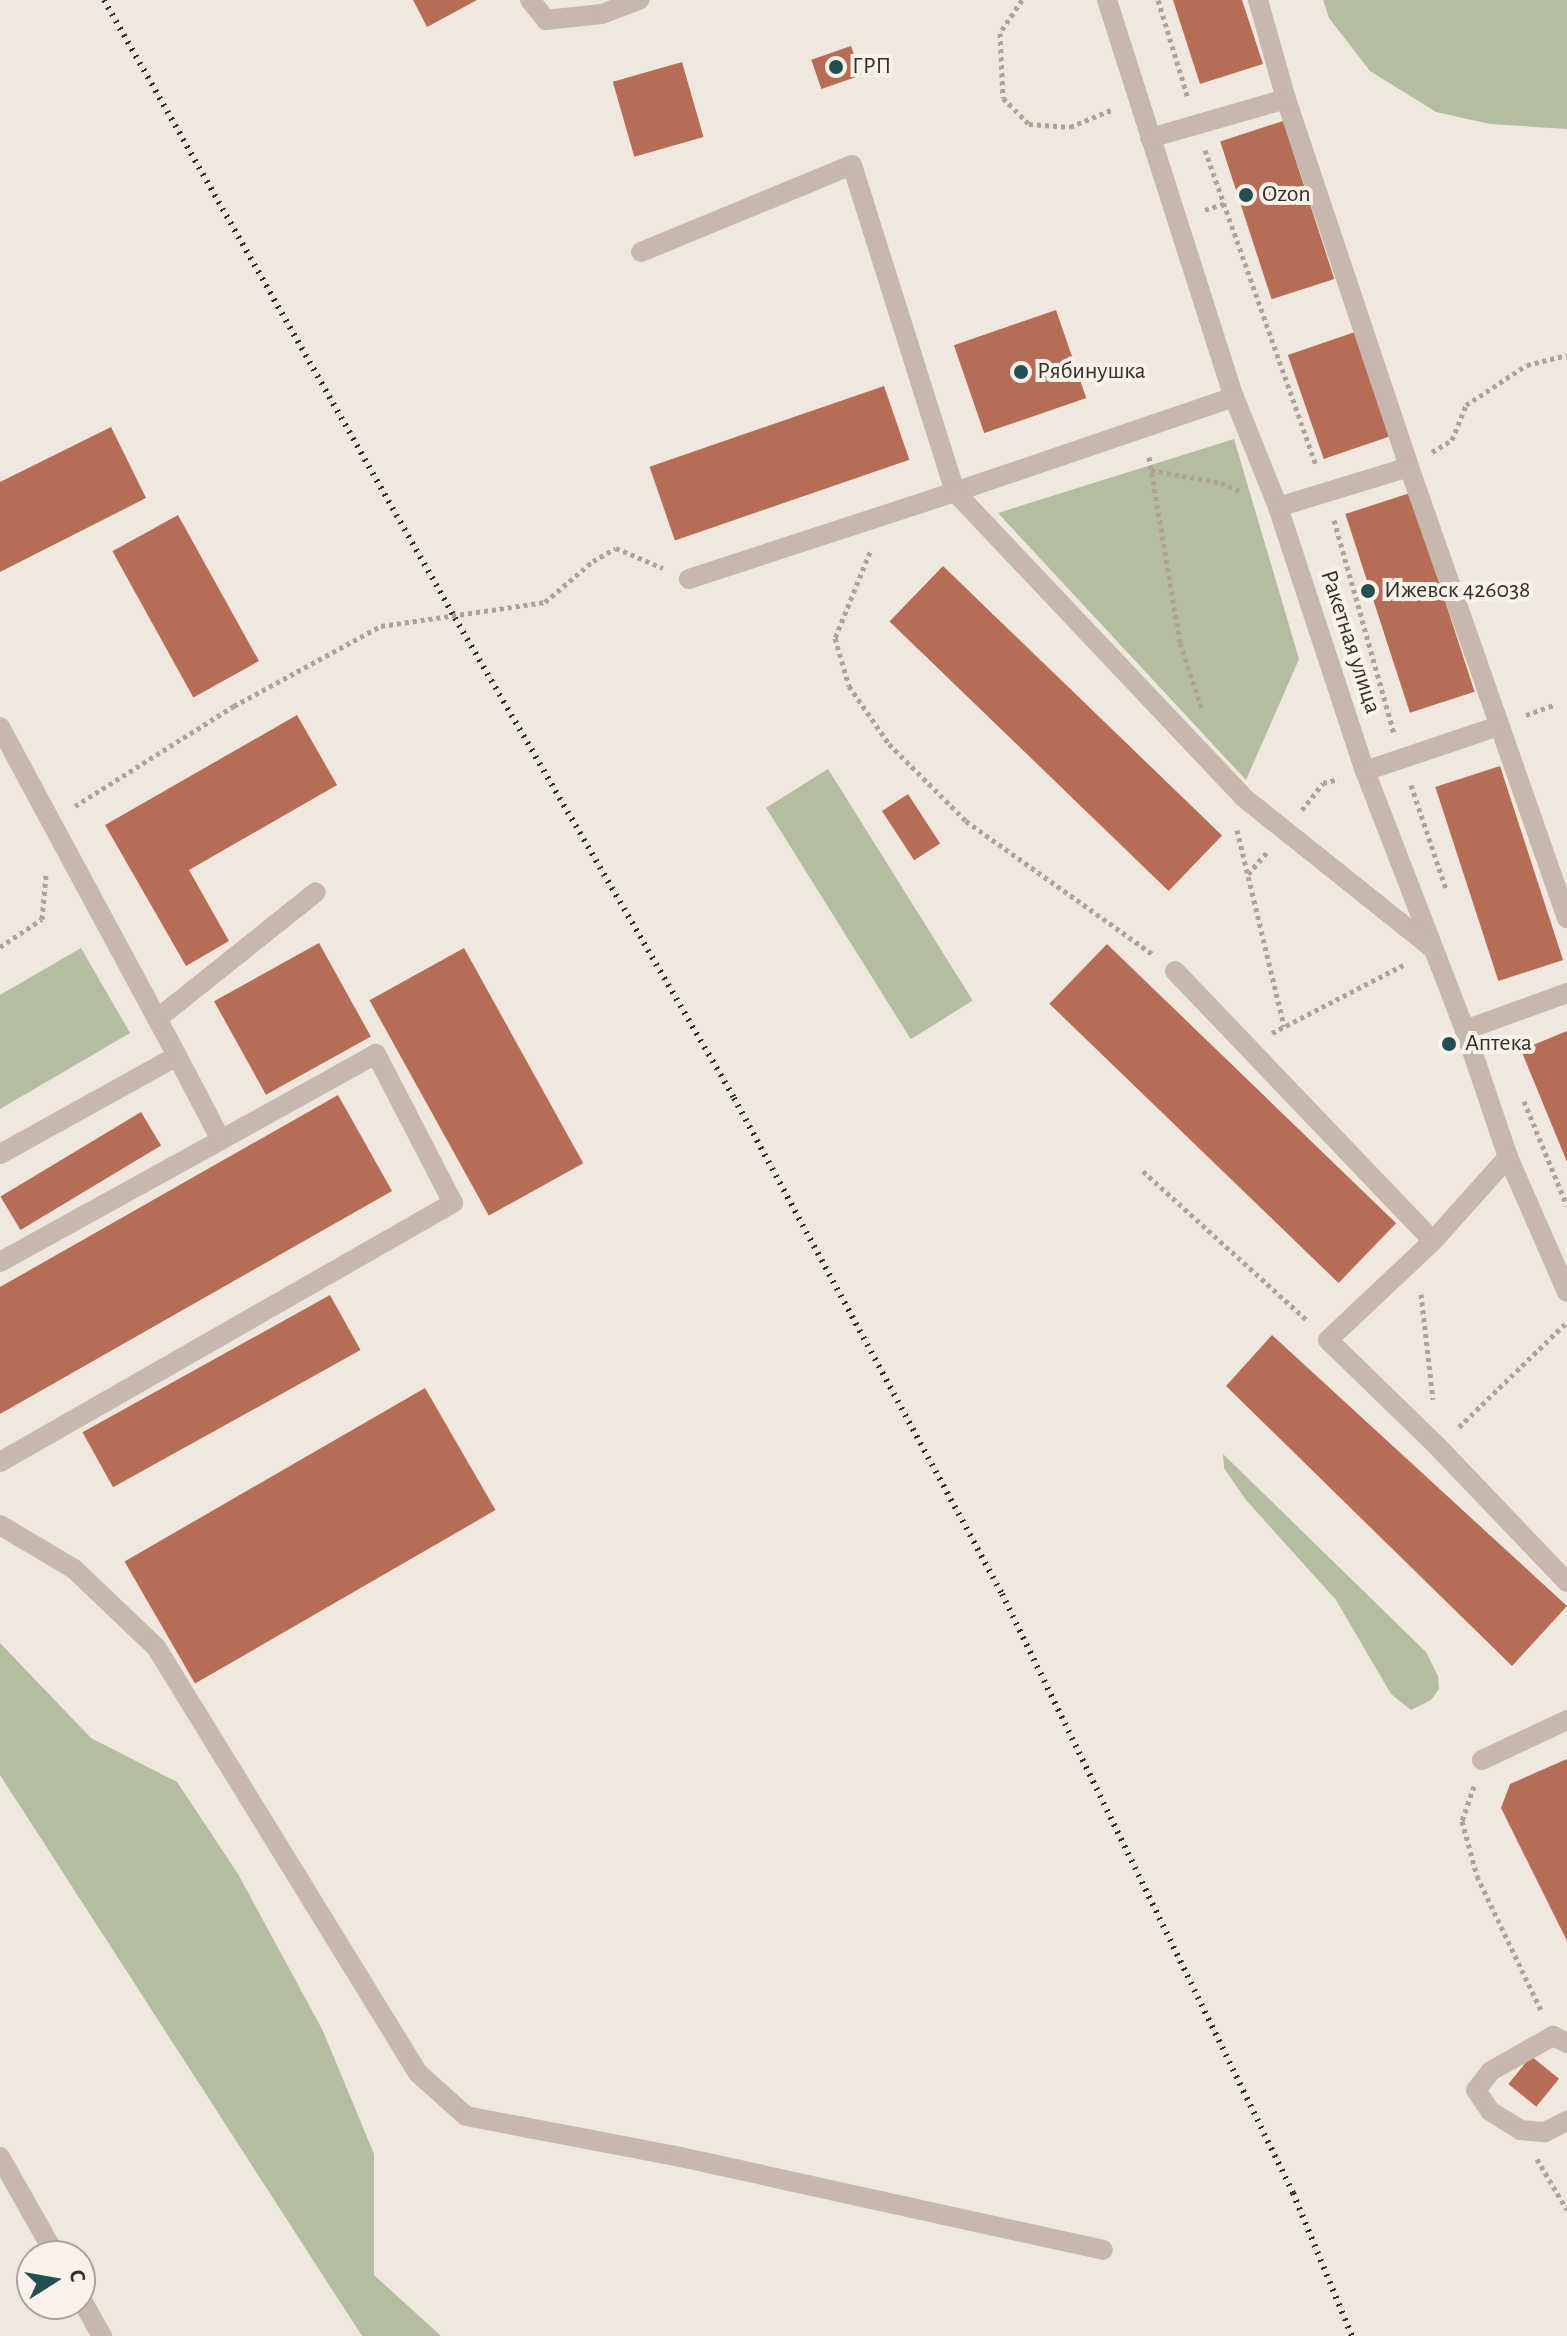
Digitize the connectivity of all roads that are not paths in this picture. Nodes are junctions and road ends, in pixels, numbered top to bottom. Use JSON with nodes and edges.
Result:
{"nodes":[{"id":1,"x":530,"y":0,"type":"edge"},
{"id":2,"x":639,"y":0,"type":"edge"},
{"id":3,"x":1107,"y":0,"type":"edge"},
{"id":4,"x":1258,"y":0,"type":"edge"},
{"id":5,"x":1286,"y":99,"type":"junction"},
{"id":6,"x":1150,"y":138,"type":"junction"},
{"id":7,"x":641,"y":252,"type":"dead end"},
{"id":8,"x":1234,"y":397,"type":"junction"},
{"id":9,"x":1409,"y":467,"type":"junction"},
{"id":10,"x":955,"y":492,"type":"junction"},
{"id":11,"x":1278,"y":507,"type":"junction"},
{"id":12,"x":689,"y":579,"type":"road end"},
{"id":13,"x":1499,"y":726,"type":"junction"},
{"id":14,"x":0,"y":727,"type":"edge"},
{"id":15,"x":5,"y":749,"type":"edge"},
{"id":16,"x":1365,"y":771,"type":"junction"},
{"id":17,"x":316,"y":892,"type":"dead end"},
{"id":18,"x":1567,"y":918,"type":"edge"},
{"id":19,"x":1433,"y":949,"type":"junction"},
{"id":20,"x":1175,"y":971,"type":"road end"},
{"id":21,"x":1567,"y":993,"type":"edge"},
{"id":22,"x":157,"y":1019,"type":"junction"},
{"id":23,"x":1465,"y":1030,"type":"junction"},
{"id":24,"x":177,"y":1056,"type":"junction"},
{"id":25,"x":221,"y":1140,"type":"junction"},
{"id":26,"x":0,"y":1154,"type":"edge"},
{"id":27,"x":1508,"y":1157,"type":"junction"},
{"id":28,"x":1433,"y":1241,"type":"junction"},
{"id":29,"x":0,"y":1262,"type":"edge"},
{"id":30,"x":1567,"y":1292,"type":"edge"},
{"id":31,"x":0,"y":1462,"type":"edge"},
{"id":32,"x":0,"y":1525,"type":"edge"},
{"id":33,"x":1567,"y":1582,"type":"edge"},
{"id":34,"x":1567,"y":1720,"type":"edge"},
{"id":35,"x":1482,"y":1760,"type":"dead end"},
{"id":36,"x":1560,"y":2039,"type":"edge"},
{"id":37,"x":1567,"y":2121,"type":"edge"},
{"id":38,"x":0,"y":2157,"type":"edge"},
{"id":39,"x":47,"y":2240,"type":"edge"},
{"id":40,"x":1103,"y":2250,"type":"dead end"}],
"edges":[{"from":1,"to":2,"type":"street"},
{"from":3,"to":6,"type":"street","name":"Ракетная улица"},
{"from":4,"to":5,"type":"street"},
{"from":5,"to":6,"type":"street"},
{"from":5,"to":9,"type":"street"},
{"from":6,"to":8,"type":"street","name":"Ракетная улица"},
{"from":7,"to":10,"type":"street"},
{"from":8,"to":10,"type":"street"},
{"from":8,"to":11,"type":"street","name":"Ракетная улица"},
{"from":9,"to":11,"type":"street"},
{"from":9,"to":13,"type":"street"},
{"from":10,"to":12,"type":"street"},
{"from":10,"to":19,"type":"street"},
{"from":11,"to":16,"type":"street","name":"Ракетная улица"},
{"from":13,"to":16,"type":"street"},
{"from":13,"to":18,"type":"street"},
{"from":14,"to":15,"type":"street"},
{"from":15,"to":22,"type":"street"},
{"from":16,"to":19,"type":"street","name":"Ракетная улица"},
{"from":17,"to":22,"type":"street"},
{"from":19,"to":23,"type":"street","name":"Ракетная улица"},
{"from":20,"to":28,"type":"street"},
{"from":21,"to":23,"type":"street"},
{"from":22,"to":24,"type":"street"},
{"from":23,"to":27,"type":"street","name":"Ракетная улица"},
{"from":24,"to":25,"type":"street"},
{"from":24,"to":26,"type":"street"},
{"from":25,"to":29,"type":"street"},
{"from":25,"to":31,"type":"street"},
{"from":27,"to":28,"type":"street"},
{"from":27,"to":30,"type":"street","name":"Ракетная улица"},
{"from":28,"to":33,"type":"street"},
{"from":32,"to":40,"type":"street"},
{"from":34,"to":35,"type":"street"},
{"from":36,"to":37,"type":"street"},
{"from":38,"to":39,"type":"street"}]}
